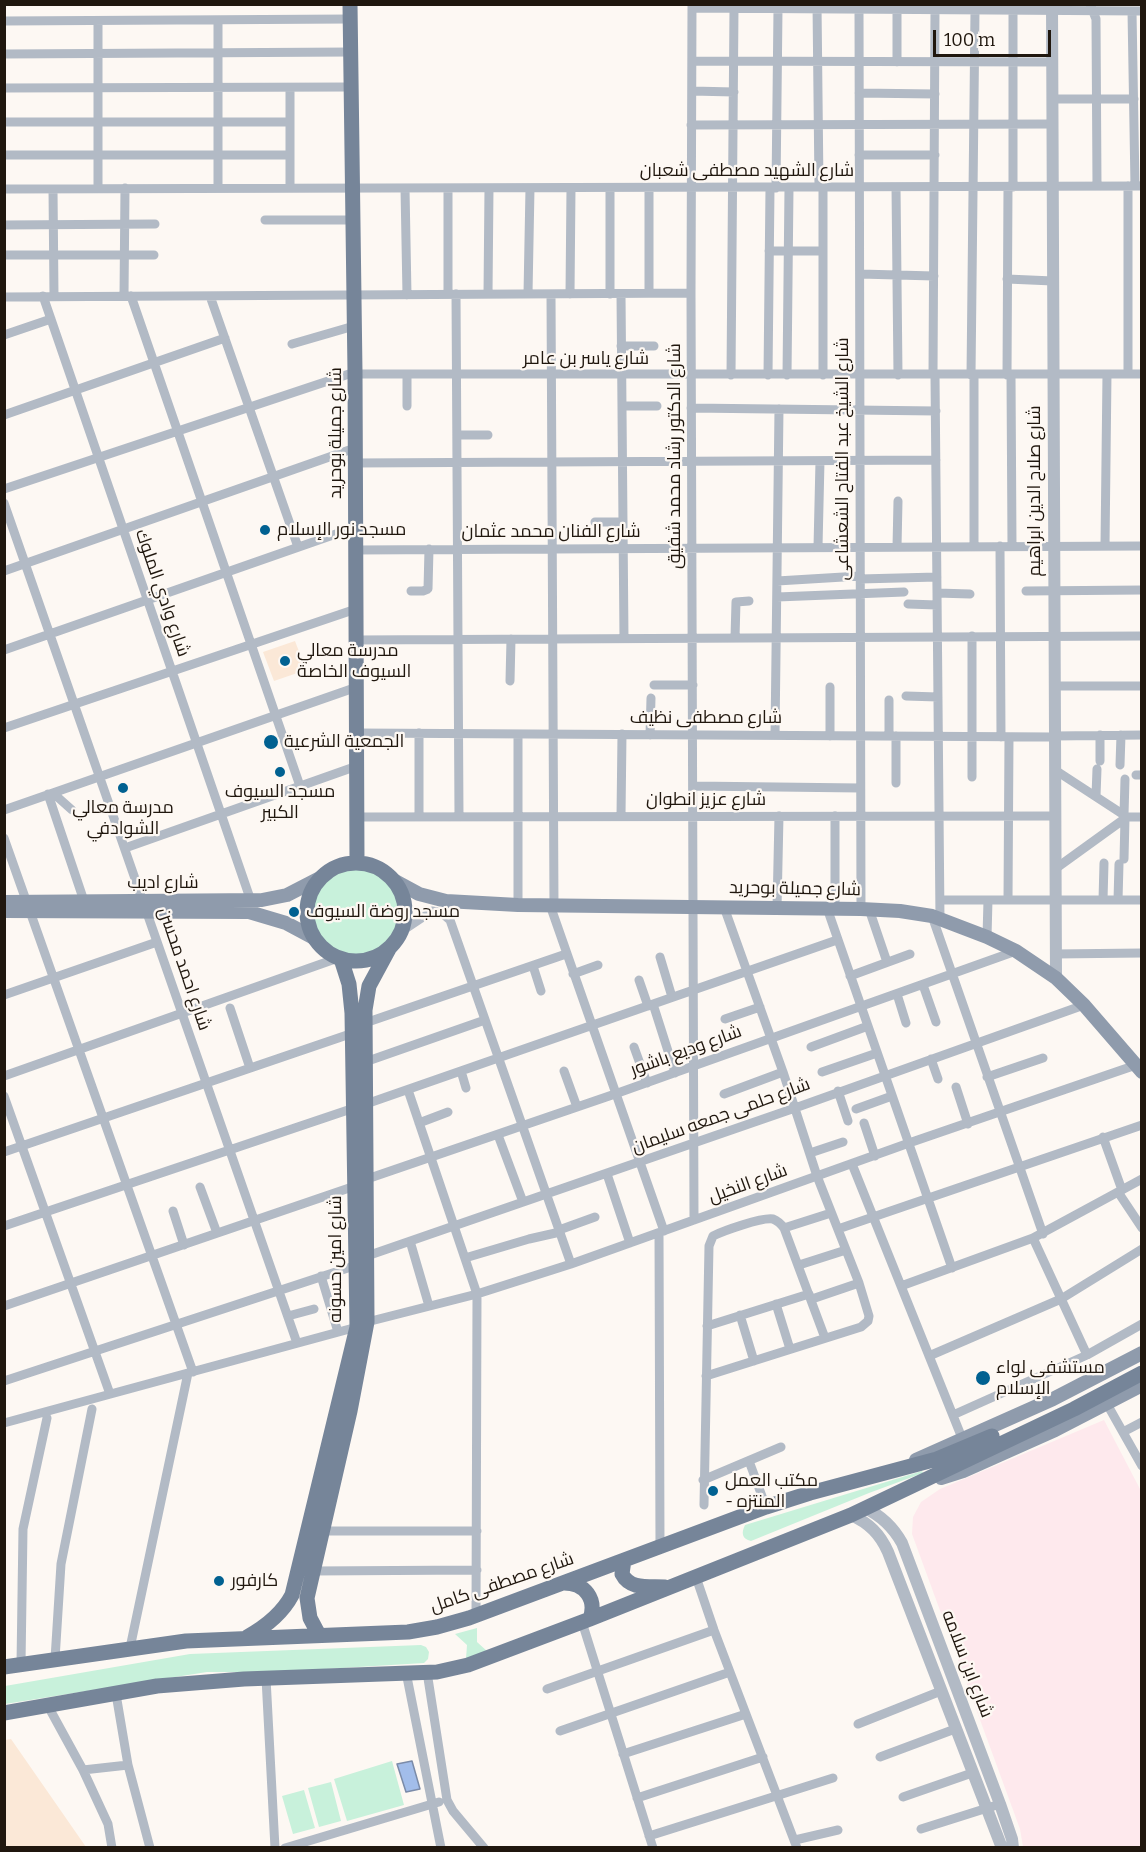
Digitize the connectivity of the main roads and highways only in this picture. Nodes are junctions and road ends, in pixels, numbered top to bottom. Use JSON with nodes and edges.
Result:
{"nodes":[{"id":1,"x":350,"y":12,"type":"edge"},
{"id":2,"x":357,"y":862,"type":"junction"},
{"id":3,"x":318,"y":879,"type":"junction"},
{"id":4,"x":395,"y":881,"type":"junction"},
{"id":5,"x":4,"y":902,"type":"edge"},
{"id":6,"x":29,"y":907,"type":"junction"},
{"id":7,"x":145,"y":907,"type":"junction"},
{"id":8,"x":4,"y":912,"type":"edge"},
{"id":9,"x":314,"y":938,"type":"junction"},
{"id":10,"x":389,"y":949,"type":"junction"},
{"id":11,"x":340,"y":958,"type":"junction"},
{"id":12,"x":1140,"y":1067,"type":"edge"},
{"id":13,"x":360,"y":1106,"type":"junction"},
{"id":14,"x":362,"y":1324,"type":"junction"},
{"id":15,"x":1142,"y":1353,"type":"edge"},
{"id":16,"x":1142,"y":1362,"type":"edge"},
{"id":17,"x":1142,"y":1373,"type":"edge"},
{"id":18,"x":1142,"y":1385,"type":"edge"},
{"id":19,"x":1007,"y":1435,"type":"junction"},
{"id":20,"x":889,"y":1472,"type":"junction"},
{"id":21,"x":910,"y":1488,"type":"junction"},
{"id":22,"x":624,"y":1560,"type":"junction"},
{"id":23,"x":564,"y":1583,"type":"junction"},
{"id":24,"x":672,"y":1587,"type":"junction"},
{"id":25,"x":286,"y":1606,"type":"junction"},
{"id":26,"x":308,"y":1612,"type":"junction"},
{"id":27,"x":586,"y":1621,"type":"junction"},
{"id":28,"x":319,"y":1635,"type":"junction"},
{"id":29,"x":243,"y":1639,"type":"junction"},
{"id":30,"x":4,"y":1667,"type":"edge"},
{"id":31,"x":4,"y":1713,"type":"edge"}],
"edges":[{"from":1,"to":2,"type":"main road","name":"شارع جميلة بوحريد"},
{"from":2,"to":3,"type":"main road"},
{"from":2,"to":4,"type":"main road"},
{"from":3,"to":7,"type":"main road","name":"شارع اديب"},
{"from":3,"to":9,"type":"main road"},
{"from":4,"to":10,"type":"main road"},
{"from":4,"to":12,"type":"main road","name":"شارع جميلة بوحريد"},
{"from":5,"to":6,"type":"main road","name":"شارع اديب"},
{"from":6,"to":7,"type":"main road","name":"شارع اديب"},
{"from":6,"to":7,"type":"main road","name":"شارع اديب"},
{"from":6,"to":8,"type":"main road","name":"شارع اديب"},
{"from":7,"to":9,"type":"main road","name":"شارع اديب"},
{"from":9,"to":11,"type":"main road"},
{"from":10,"to":11,"type":"main road"},
{"from":10,"to":13,"type":"main road","name":"شارع امين حسونه"},
{"from":11,"to":13,"type":"main road","name":"شارع امين حسونه"},
{"from":13,"to":14,"type":"main road","name":"شارع امين حسونه"},
{"from":14,"to":25,"type":"main road","name":"شارع امين حسونه"},
{"from":14,"to":26,"type":"main road","name":"شارع امين حسونه"},
{"from":15,"to":20,"type":"main road","name":"شارع مصطفى كامل"},
{"from":16,"to":19,"type":"main road"},
{"from":17,"to":19,"type":"main road"},
{"from":18,"to":21,"type":"main road"},
{"from":19,"to":20,"type":"main road","name":"شارع مصطفى كامل"},
{"from":19,"to":21,"type":"main road"},
{"from":20,"to":22,"type":"main road","name":"شارع مصطفى كامل"},
{"from":21,"to":24,"type":"main road"},
{"from":22,"to":23,"type":"main road","name":"شارع مصطفى كامل"},
{"from":22,"to":24,"type":"main road"},
{"from":23,"to":27,"type":"main road"},
{"from":23,"to":28,"type":"main road","name":"شارع مصطفى كامل"},
{"from":24,"to":27,"type":"main road"},
{"from":25,"to":26,"type":"main road"},
{"from":25,"to":29,"type":"main road","name":"شارع امين حسونه"},
{"from":26,"to":28,"type":"main road"},
{"from":27,"to":31,"type":"main road"},
{"from":28,"to":29,"type":"main road","name":"شارع مصطفى كامل"},
{"from":29,"to":30,"type":"main road","name":"شارع مصطفى كامل"}]}
